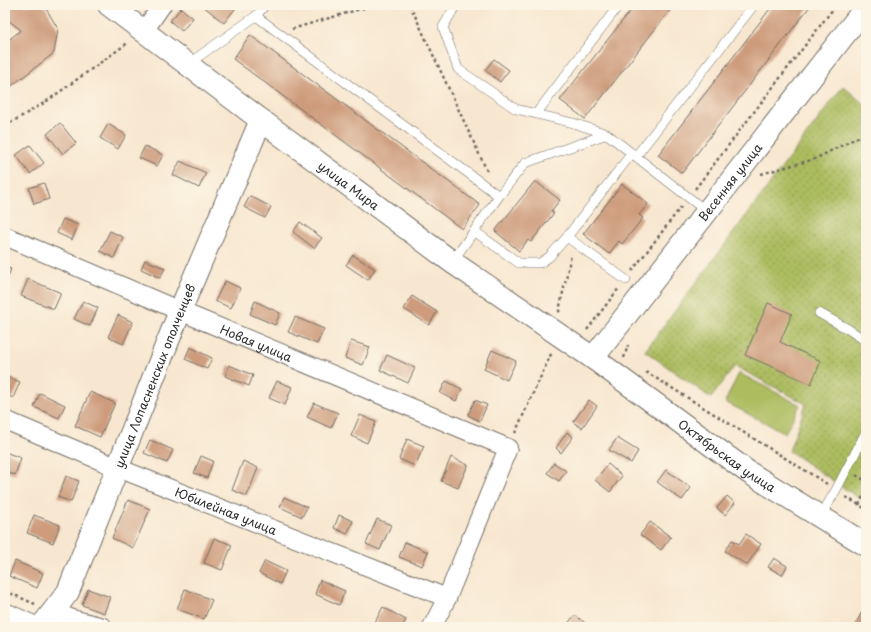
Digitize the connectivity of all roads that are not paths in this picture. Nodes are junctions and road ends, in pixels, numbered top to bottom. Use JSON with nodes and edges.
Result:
{"nodes":[{"id":1,"x":109,"y":5,"type":"edge"},
{"id":2,"x":162,"y":5,"type":"edge"},
{"id":3,"x":265,"y":5,"type":"edge"},
{"id":4,"x":456,"y":5,"type":"edge"},
{"id":5,"x":619,"y":5,"type":"edge"},
{"id":6,"x":754,"y":5,"type":"edge"},
{"id":7,"x":864,"y":12,"type":"edge"},
{"id":8,"x":256,"y":16,"type":"junction"},
{"id":9,"x":144,"y":31,"type":"junction"},
{"id":10,"x":188,"y":64,"type":"junction"},
{"id":11,"x":536,"y":114,"type":"junction"},
{"id":12,"x":261,"y":120,"type":"junction"},
{"id":13,"x":607,"y":134,"type":"junction"},
{"id":14,"x":634,"y":154,"type":"junction"},
{"id":15,"x":499,"y":196,"type":"junction"},
{"id":16,"x":706,"y":211,"type":"junction"},
{"id":17,"x":474,"y":231,"type":"junction"},
{"id":18,"x":5,"y":236,"type":"edge"},
{"id":19,"x":570,"y":239,"type":"junction"},
{"id":20,"x":452,"y":262,"type":"junction"},
{"id":21,"x":626,"y":280,"type":"road end"},
{"id":22,"x":180,"y":311,"type":"junction"},
{"id":23,"x":819,"y":313,"type":"dead end"},
{"id":24,"x":866,"y":342,"type":"edge"},
{"id":25,"x":599,"y":351,"type":"junction"},
{"id":26,"x":5,"y":420,"type":"edge"},
{"id":27,"x":866,"y":432,"type":"edge"},
{"id":28,"x":118,"y":468,"type":"junction"},
{"id":29,"x":820,"y":517,"type":"junction"},
{"id":30,"x":866,"y":545,"type":"edge"},
{"id":31,"x":448,"y":598,"type":"junction"},
{"id":32,"x":5,"y":612,"type":"edge"},
{"id":33,"x":48,"y":619,"type":"edge"},
{"id":34,"x":38,"y":627,"type":"edge"},
{"id":35,"x":103,"y":627,"type":"edge"},
{"id":36,"x":432,"y":627,"type":"edge"}],
"edges":[{"from":1,"to":9,"type":"street","name":"улица Мира"},
{"from":2,"to":9,"type":"street"},
{"from":3,"to":8,"type":"lane"},
{"from":4,"to":11,"type":"lane"},
{"from":5,"to":11,"type":"lane"},
{"from":6,"to":14,"type":"lane"},
{"from":7,"to":16,"type":"street","name":"Весенняя улица"},
{"from":8,"to":10,"type":"lane"},
{"from":8,"to":15,"type":"lane"},
{"from":9,"to":10,"type":"street","name":"улица Мира"},
{"from":10,"to":12,"type":"street","name":"улица Мира"},
{"from":11,"to":13,"type":"lane"},
{"from":12,"to":20,"type":"street","name":"улица Мира"},
{"from":12,"to":22,"type":"street","name":"улица Лопасненских ополченцев"},
{"from":13,"to":14,"type":"lane"},
{"from":13,"to":15,"type":"lane"},
{"from":14,"to":16,"type":"lane"},
{"from":14,"to":19,"type":"lane"},
{"from":15,"to":17,"type":"lane"},
{"from":16,"to":25,"type":"street","name":"Весенняя улица"},
{"from":17,"to":19,"type":"lane"},
{"from":17,"to":20,"type":"lane"},
{"from":18,"to":22,"type":"street","name":"Новая улица"},
{"from":19,"to":21,"type":"lane"},
{"from":20,"to":25,"type":"street","name":"улица Мира"},
{"from":22,"to":28,"type":"street","name":"улица Лопасненских ополченцев"},
{"from":22,"to":31,"type":"street","name":"Новая улица"},
{"from":23,"to":24,"type":"lane"},
{"from":25,"to":29,"type":"street","name":"Октябрьская улица"},
{"from":26,"to":28,"type":"street","name":"Юбилейная улица"},
{"from":27,"to":29,"type":"lane"},
{"from":28,"to":31,"type":"street","name":"Юбилейная улица"},
{"from":28,"to":33,"type":"street","name":"улица Лопасненских ополченцев"},
{"from":29,"to":30,"type":"street","name":"Октябрьская улица"},
{"from":31,"to":36,"type":"street"},
{"from":32,"to":34,"type":"street"},
{"from":33,"to":35,"type":"street"}]}
